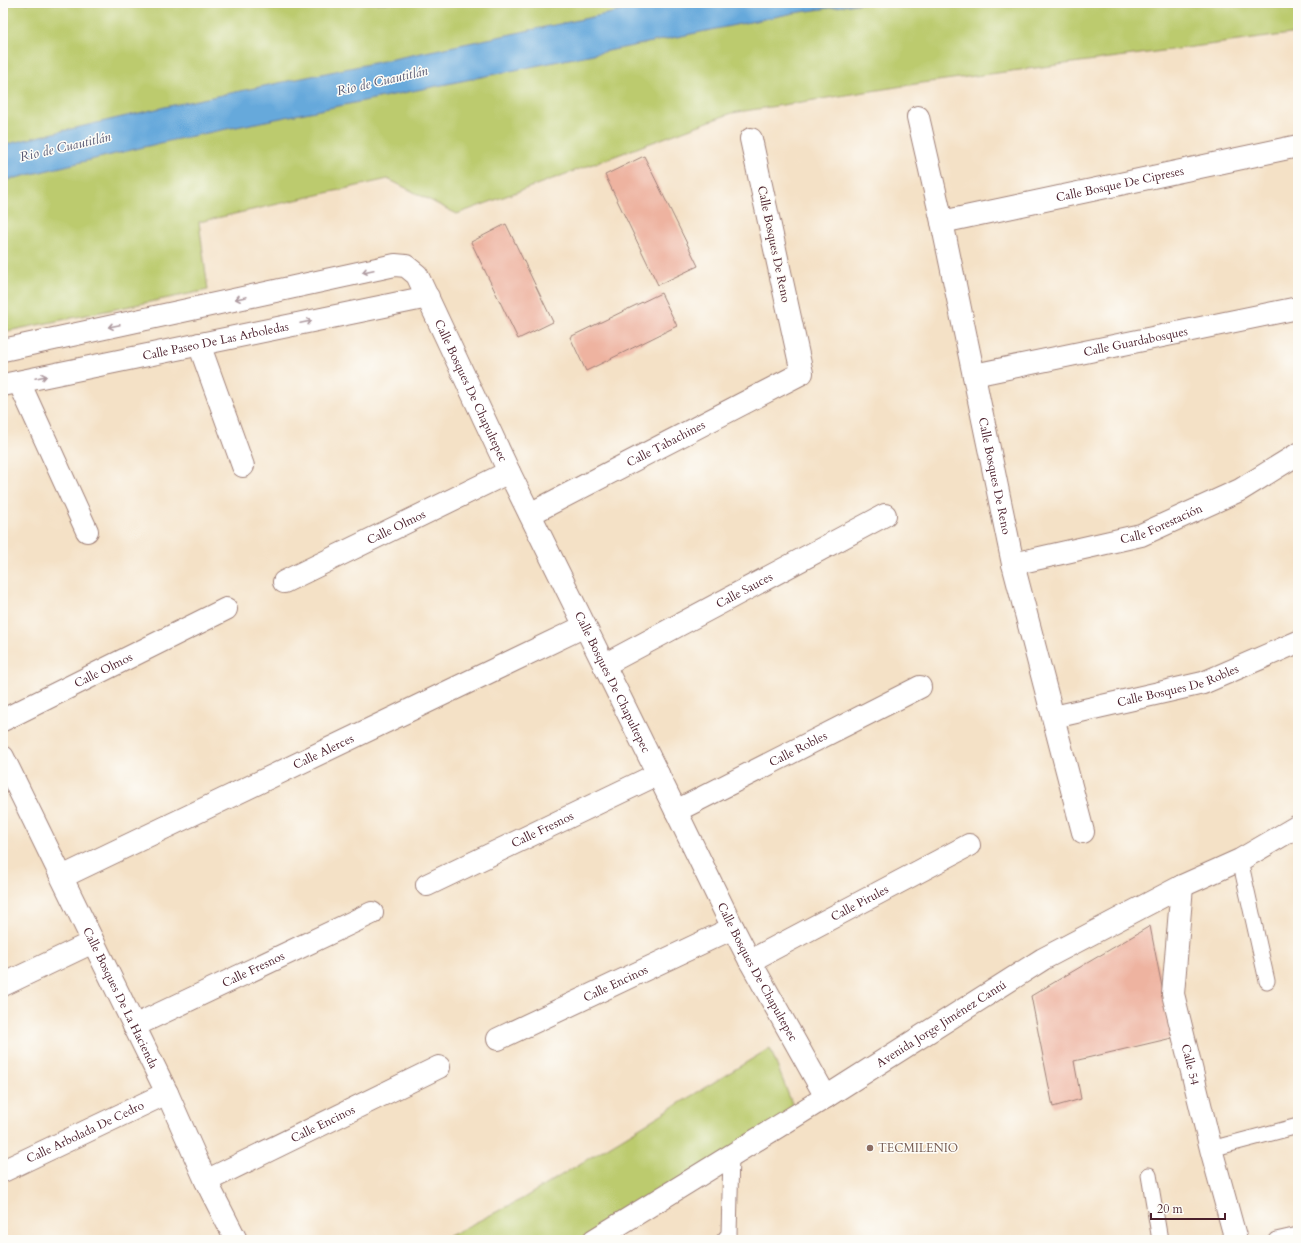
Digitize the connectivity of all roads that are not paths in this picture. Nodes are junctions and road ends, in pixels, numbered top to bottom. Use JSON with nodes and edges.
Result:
{"nodes":[{"id":1,"x":918,"y":117,"type":"dead end"},
{"id":2,"x":751,"y":139,"type":"dead end"},
{"id":3,"x":1298,"y":146,"type":"edge"},
{"id":4,"x":942,"y":222,"type":"junction"},
{"id":5,"x":428,"y":297,"type":"junction"},
{"id":6,"x":1298,"y":308,"type":"edge"},
{"id":7,"x":199,"y":344,"type":"junction"},
{"id":8,"x":3,"y":350,"type":"edge"},
{"id":9,"x":802,"y":373,"type":"joint"},
{"id":10,"x":974,"y":375,"type":"junction"},
{"id":11,"x":11,"y":383,"type":"edge"},
{"id":12,"x":1298,"y":454,"type":"edge"},
{"id":13,"x":243,"y":466,"type":"dead end"},
{"id":14,"x":509,"y":472,"type":"junction"},
{"id":15,"x":530,"y":514,"type":"junction"},
{"id":16,"x":885,"y":515,"type":"dead end"},
{"id":17,"x":87,"y":531,"type":"dead end"},
{"id":18,"x":1014,"y":564,"type":"junction"},
{"id":19,"x":284,"y":582,"type":"dead end"},
{"id":20,"x":226,"y":609,"type":"dead end"},
{"id":21,"x":585,"y":626,"type":"junction"},
{"id":22,"x":1298,"y":642,"type":"edge"},
{"id":23,"x":604,"y":665,"type":"junction"},
{"id":24,"x":920,"y":687,"type":"dead end"},
{"id":25,"x":1054,"y":717,"type":"junction"},
{"id":26,"x":3,"y":720,"type":"edge"},
{"id":27,"x":3,"y":757,"type":"edge"},
{"id":28,"x":658,"y":774,"type":"junction"},
{"id":29,"x":12,"y":797,"type":"edge"},
{"id":30,"x":676,"y":811,"type":"junction"},
{"id":31,"x":1298,"y":826,"type":"edge"},
{"id":32,"x":1083,"y":832,"type":"dead end"},
{"id":33,"x":969,"y":845,"type":"dead end"},
{"id":34,"x":1240,"y":860,"type":"junction"},
{"id":35,"x":62,"y":877,"type":"junction"},
{"id":36,"x":427,"y":885,"type":"dead end"},
{"id":37,"x":1182,"y":886,"type":"junction"},
{"id":38,"x":372,"y":913,"type":"dead end"},
{"id":39,"x":733,"y":928,"type":"junction"},
{"id":40,"x":93,"y":942,"type":"junction"},
{"id":41,"x":750,"y":961,"type":"junction"},
{"id":42,"x":1267,"y":982,"type":"dead end"},
{"id":43,"x":3,"y":985,"type":"edge"},
{"id":44,"x":134,"y":1026,"type":"junction"},
{"id":45,"x":498,"y":1039,"type":"dead end"},
{"id":46,"x":439,"y":1067,"type":"dead end"},
{"id":47,"x":166,"y":1093,"type":"junction"},
{"id":48,"x":826,"y":1096,"type":"junction"},
{"id":49,"x":1298,"y":1126,"type":"edge"},
{"id":50,"x":1211,"y":1149,"type":"junction"},
{"id":51,"x":732,"y":1155,"type":"junction"},
{"id":52,"x":3,"y":1171,"type":"edge"},
{"id":53,"x":1149,"y":1175,"type":"dead end"},
{"id":54,"x":206,"y":1181,"type":"junction"},
{"id":55,"x":1298,"y":1235,"type":"edge"},
{"id":56,"x":236,"y":1240,"type":"edge"},
{"id":57,"x":594,"y":1240,"type":"edge"},
{"id":58,"x":724,"y":1240,"type":"edge"},
{"id":59,"x":1160,"y":1240,"type":"edge"},
{"id":60,"x":1236,"y":1240,"type":"edge"},
{"id":61,"x":1276,"y":1240,"type":"edge"}],
"edges":[{"from":1,"to":4,"type":"street","name":"Calle Bosques De Reno"},
{"from":2,"to":9,"type":"street","name":"Calle Bosques De Reno"},
{"from":3,"to":4,"type":"street","name":"Calle Bosque De Cipreses"},
{"from":4,"to":10,"type":"street","name":"Calle Bosques De Reno"},
{"from":7,"to":5,"type":"street","name":"Calle Paseo De Las Arboledas","one_way":true},
{"from":5,"to":8,"type":"street","name":"Calle Bosques De Chapultepec","one_way":true},
{"from":5,"to":14,"type":"street","name":"Calle Bosques De Chapultepec"},
{"from":6,"to":10,"type":"street","name":"Calle Guardabosques"},
{"from":11,"to":7,"type":"street","name":"Calle Paseo De Las Arboledas","one_way":true},
{"from":7,"to":13,"type":"street"},
{"from":9,"to":15,"type":"street","name":"Calle Tabachines"},
{"from":10,"to":18,"type":"street","name":"Calle Bosques De Reno"},
{"from":11,"to":17,"type":"street"},
{"from":12,"to":18,"type":"street","name":"Calle Forestación"},
{"from":14,"to":15,"type":"street","name":"Calle Bosques De Chapultepec"},
{"from":14,"to":19,"type":"street","name":"Calle Olmos"},
{"from":15,"to":21,"type":"street","name":"Calle Bosques De Chapultepec"},
{"from":16,"to":23,"type":"street","name":"Calle Sauces"},
{"from":18,"to":25,"type":"street","name":"Calle Bosques De Reno"},
{"from":20,"to":26,"type":"street","name":"Calle Olmos"},
{"from":21,"to":23,"type":"street","name":"Calle Bosques De Chapultepec"},
{"from":21,"to":35,"type":"street","name":"Calle Alerces"},
{"from":22,"to":25,"type":"street","name":"Calle Bosques De Robles"},
{"from":23,"to":28,"type":"street","name":"Calle Bosques De Chapultepec"},
{"from":24,"to":30,"type":"street","name":"Calle Robles"},
{"from":25,"to":32,"type":"street","name":"Calle Bosques De Reno"},
{"from":27,"to":29,"type":"street","name":"Calle Bosques De La Hacienda"},
{"from":28,"to":30,"type":"street","name":"Calle Bosques De Chapultepec"},
{"from":28,"to":36,"type":"street","name":"Calle Fresnos"},
{"from":29,"to":35,"type":"street","name":"Calle Bosques De La Hacienda"},
{"from":30,"to":39,"type":"street","name":"Calle Bosques De Chapultepec"},
{"from":31,"to":34,"type":"street","name":"Avenida Jorge Jiménez Cantú"},
{"from":33,"to":41,"type":"street","name":"Calle Pirules"},
{"from":34,"to":37,"type":"street","name":"Avenida Jorge Jiménez Cantú"},
{"from":34,"to":42,"type":"lane"},
{"from":35,"to":40,"type":"street","name":"Calle Bosques De La Hacienda"},
{"from":37,"to":48,"type":"street","name":"Avenida Jorge Jiménez Cantú"},
{"from":37,"to":50,"type":"street","name":"Calle 54"},
{"from":38,"to":44,"type":"street","name":"Calle Fresnos"},
{"from":39,"to":41,"type":"street","name":"Calle Bosques De Chapultepec"},
{"from":39,"to":45,"type":"street","name":"Calle Encinos"},
{"from":40,"to":43,"type":"street"},
{"from":40,"to":44,"type":"street","name":"Calle Bosques De La Hacienda"},
{"from":41,"to":48,"type":"street","name":"Calle Bosques De Chapultepec"},
{"from":44,"to":47,"type":"street","name":"Calle Bosques De La Hacienda"},
{"from":46,"to":54,"type":"street","name":"Calle Encinos"},
{"from":47,"to":52,"type":"street","name":"Calle Arbolada De Cedro"},
{"from":47,"to":54,"type":"street","name":"Calle Bosques De La Hacienda"},
{"from":48,"to":51,"type":"street","name":"Avenida Jorge Jiménez Cantú"},
{"from":49,"to":50,"type":"lane"},
{"from":50,"to":60,"type":"street","name":"Calle 54"},
{"from":51,"to":57,"type":"street","name":"Avenida Jorge Jiménez Cantú"},
{"from":51,"to":58,"type":"lane"},
{"from":53,"to":59,"type":"lane"},
{"from":54,"to":56,"type":"street","name":"Calle Bosques De La Hacienda"},
{"from":55,"to":61,"type":"lane"}]}
